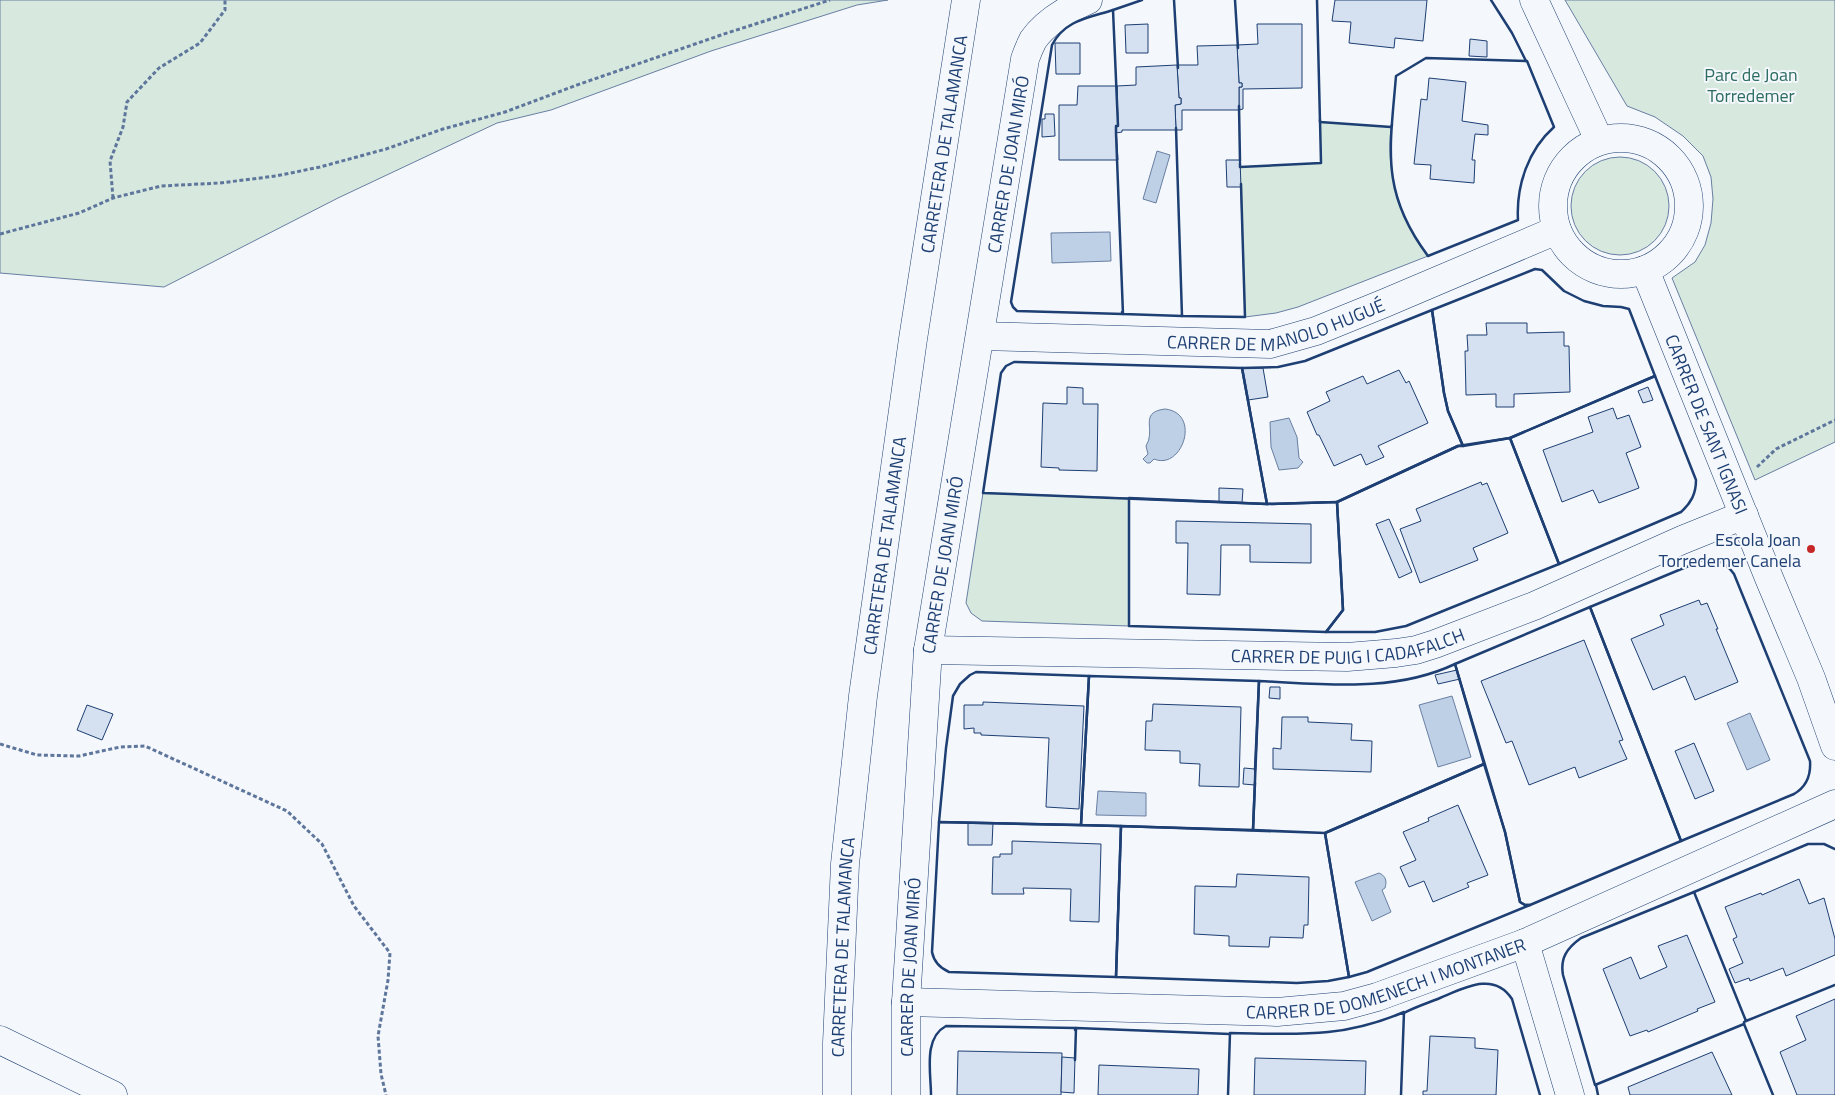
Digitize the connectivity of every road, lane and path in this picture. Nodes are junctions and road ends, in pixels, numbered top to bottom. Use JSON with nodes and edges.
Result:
{"nodes":[{"id":1,"x":224,"y":0,"type":"edge"},
{"id":2,"x":811,"y":0,"type":"edge"},
{"id":3,"x":830,"y":0,"type":"edge"},
{"id":4,"x":966,"y":0,"type":"edge"},
{"id":5,"x":1088,"y":0,"type":"edge"},
{"id":6,"x":1534,"y":0,"type":"edge"},
{"id":7,"x":811,"y":5,"type":"junction"},
{"id":8,"x":1599,"y":140,"type":"junction"},
{"id":9,"x":113,"y":198,"type":"junction"},
{"id":10,"x":1556,"y":230,"type":"junction"},
{"id":11,"x":0,"y":234,"type":"edge"},
{"id":12,"x":1645,"y":270,"type":"junction"},
{"id":13,"x":980,"y":336,"type":"junction"},
{"id":14,"x":1835,"y":420,"type":"edge"},
{"id":15,"x":1733,"y":489,"type":"junction"},
{"id":16,"x":1744,"y":515,"type":"junction"},
{"id":17,"x":928,"y":650,"type":"junction"},
{"id":18,"x":0,"y":744,"type":"edge"},
{"id":19,"x":1835,"y":746,"type":"edge"},
{"id":20,"x":1835,"y":804,"type":"edge"},
{"id":21,"x":1525,"y":943,"type":"junction"},
{"id":22,"x":906,"y":1002,"type":"junction"},
{"id":23,"x":0,"y":1040,"type":"edge"},
{"id":24,"x":113,"y":1095,"type":"edge"},
{"id":25,"x":386,"y":1095,"type":"edge"},
{"id":26,"x":837,"y":1095,"type":"edge"},
{"id":27,"x":906,"y":1095,"type":"edge"},
{"id":28,"x":1570,"y":1095,"type":"edge"}],
"edges":[{"from":1,"to":9,"type":"path"},
{"from":2,"to":7,"type":"path"},
{"from":3,"to":7,"type":"path"},
{"from":4,"to":26,"type":"street","name":"CARRETERA DE TALAMANCA"},
{"from":5,"to":13,"type":"street","name":"CARRER DE JOAN MIRÓ"},
{"from":6,"to":8,"type":"street"},
{"from":7,"to":9,"type":"path"},
{"from":8,"to":10,"type":"street"},
{"from":8,"to":12,"type":"street"},
{"from":9,"to":11,"type":"path"},
{"from":10,"to":12,"type":"street"},
{"from":10,"to":13,"type":"street","name":"CARRER DE MANOLO HUGUÉ"},
{"from":12,"to":15,"type":"street","name":"CARRER DE SANT IGNASI"},
{"from":13,"to":17,"type":"street","name":"CARRER DE JOAN MIRÓ"},
{"from":14,"to":15,"type":"path"},
{"from":15,"to":16,"type":"street","name":"CARRER DE SANT IGNASI"},
{"from":16,"to":17,"type":"street","name":"CARRER DE PUIG I CADAFALCH"},
{"from":16,"to":19,"type":"street","name":"CARRER DE SANT IGNASI"},
{"from":17,"to":22,"type":"street","name":"CARRER DE JOAN MIRÓ"},
{"from":18,"to":25,"type":"path"},
{"from":20,"to":21,"type":"street","name":"CARRER DE DOMENECH I MONTANER"},
{"from":21,"to":22,"type":"street","name":"CARRER DE DOMENECH I MONTANER"},
{"from":21,"to":28,"type":"street"},
{"from":22,"to":27,"type":"street","name":"CARRER DE JOAN MIRÓ"},
{"from":23,"to":24,"type":"street"}]}
